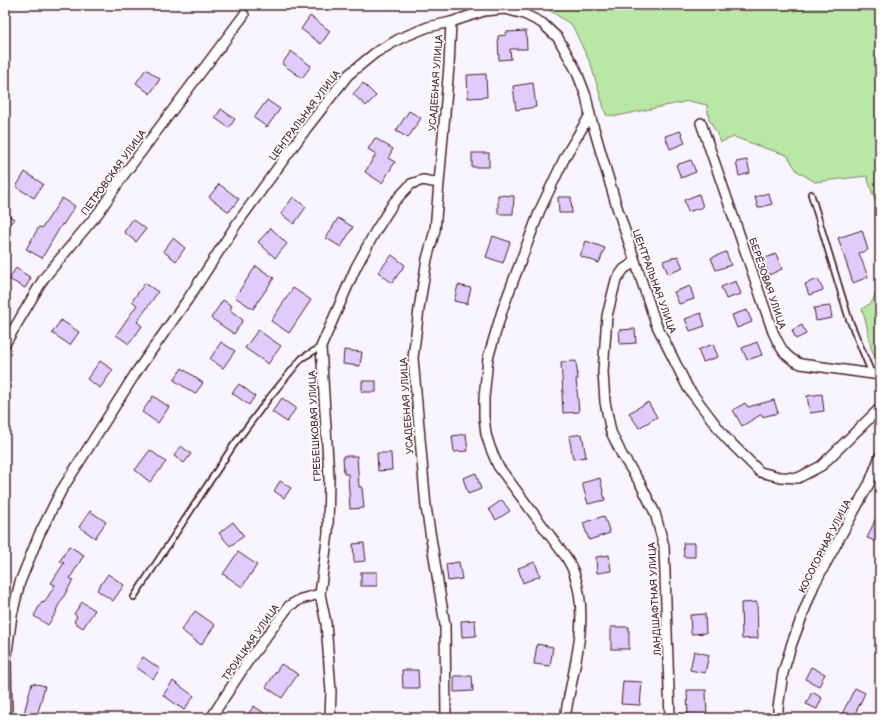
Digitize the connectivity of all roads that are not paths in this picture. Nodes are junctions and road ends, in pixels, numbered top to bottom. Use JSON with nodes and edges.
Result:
{"nodes":[{"id":1,"x":244,"y":15,"type":"dead end"},
{"id":2,"x":451,"y":22,"type":"junction"},
{"id":3,"x":590,"y":115,"type":"junction"},
{"id":4,"x":701,"y":123,"type":"dead end"},
{"id":5,"x":438,"y":182,"type":"junction"},
{"id":6,"x":811,"y":194,"type":"dead end"},
{"id":7,"x":635,"y":262,"type":"junction"},
{"id":8,"x":5,"y":344,"type":"edge"},
{"id":9,"x":321,"y":347,"type":"junction"},
{"id":10,"x":876,"y":374,"type":"edge"},
{"id":11,"x":880,"y":408,"type":"edge"},
{"id":12,"x":880,"y":456,"type":"edge"},
{"id":13,"x":320,"y":594,"type":"junction"},
{"id":14,"x":134,"y":597,"type":"dead end"},
{"id":15,"x":6,"y":659,"type":"edge"},
{"id":16,"x":8,"y":718,"type":"edge"},
{"id":17,"x":211,"y":718,"type":"edge"},
{"id":18,"x":330,"y":718,"type":"edge"},
{"id":19,"x":446,"y":718,"type":"edge"},
{"id":20,"x":565,"y":718,"type":"edge"},
{"id":21,"x":670,"y":718,"type":"edge"},
{"id":22,"x":778,"y":718,"type":"edge"}],
"edges":[{"from":1,"to":8,"type":"street","name":"ПЕТРОВСКАЯ УЛИЦА"},
{"from":2,"to":3,"type":"street","name":"ЦЕНТРАЛЬНАЯ УЛИЦА"},
{"from":2,"to":5,"type":"street","name":"УСАДЕБНАЯ УЛИЦА"},
{"from":2,"to":15,"type":"street","name":"ЦЕНТРАЛЬНАЯ УЛИЦА"},
{"from":3,"to":7,"type":"street","name":"ЦЕНТРАЛЬНАЯ УЛИЦА"},
{"from":3,"to":20,"type":"street"},
{"from":4,"to":10,"type":"street","name":"БЕРЁЗОВАЯ УЛИЦА"},
{"from":5,"to":9,"type":"street","name":"ГРЕБЕШКОВАЯ УЛИЦА"},
{"from":5,"to":19,"type":"street","name":"УСАДЕБНАЯ УЛИЦА"},
{"from":6,"to":10,"type":"lane"},
{"from":7,"to":11,"type":"street","name":"ЦЕНТРАЛЬНАЯ УЛИЦА"},
{"from":7,"to":21,"type":"street","name":"ЛАНДШАФТНАЯ УЛИЦА"},
{"from":9,"to":13,"type":"street","name":"ГРЕБЕШКОВАЯ УЛИЦА"},
{"from":9,"to":14,"type":"lane"},
{"from":12,"to":22,"type":"street","name":"КОСОГОРНАЯ УЛИЦА"},
{"from":13,"to":17,"type":"street","name":"ТРОИЦКАЯ УЛИЦА"},
{"from":13,"to":18,"type":"street","name":"ГРЕБЕШКОВАЯ УЛИЦА"},
{"from":15,"to":16,"type":"street","name":"ЦЕНТРАЛЬНАЯ УЛИЦА"}]}
